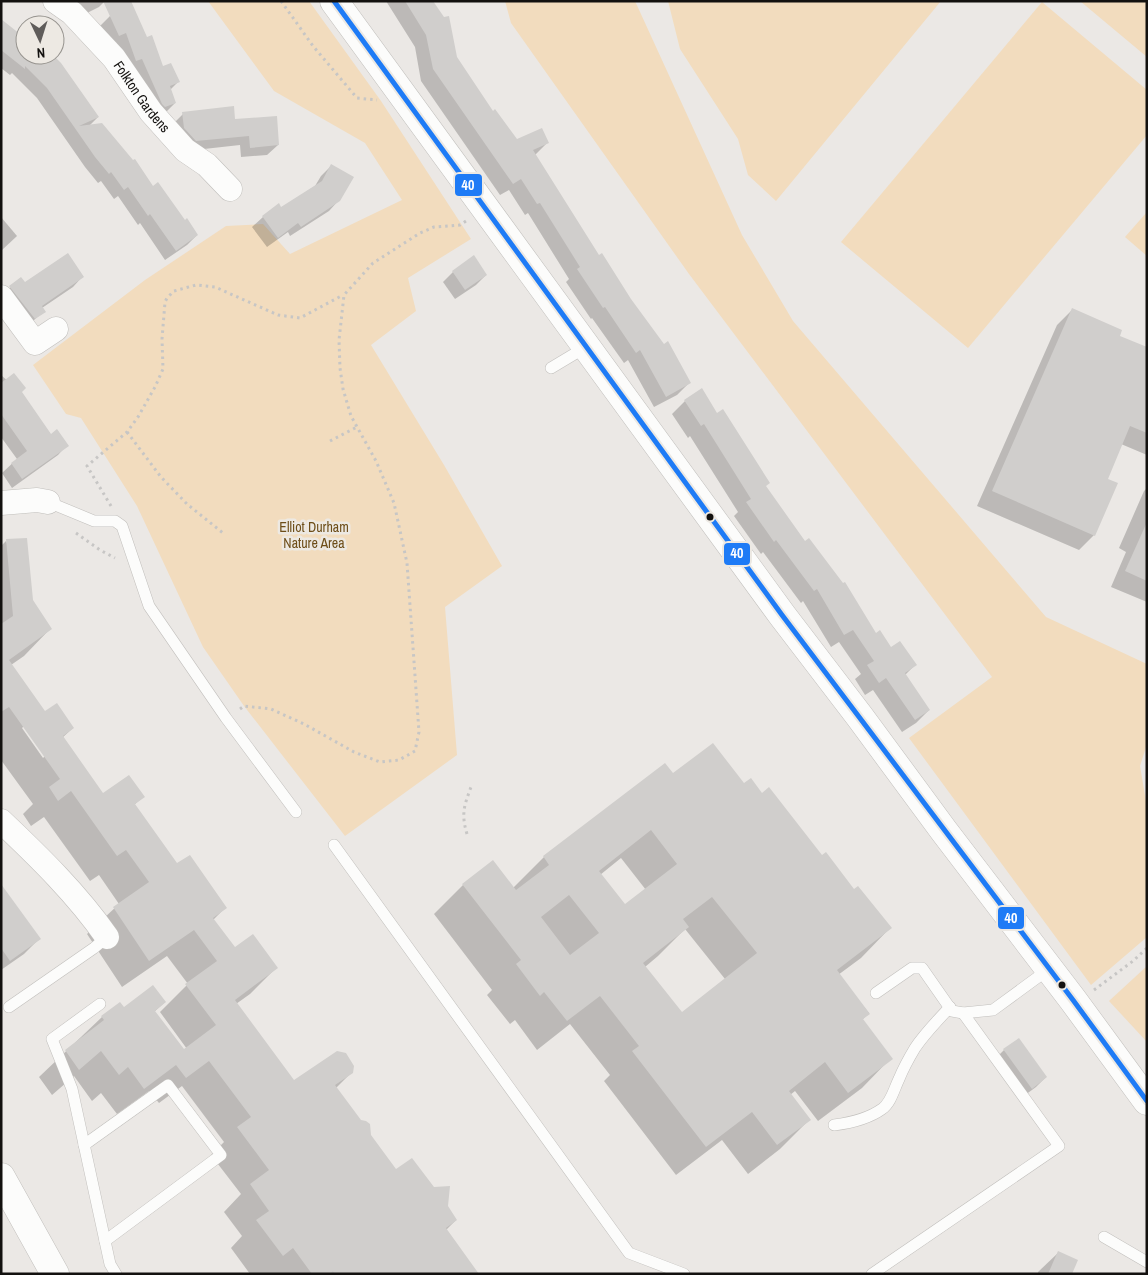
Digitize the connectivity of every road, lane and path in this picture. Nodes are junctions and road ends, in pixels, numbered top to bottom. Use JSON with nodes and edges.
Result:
{"nodes":[{"id":1,"x":55,"y":1,"type":"edge"},
{"id":2,"x":281,"y":1,"type":"edge"},
{"id":3,"x":334,"y":1,"type":"edge"},
{"id":4,"x":401,"y":92,"type":"junction"},
{"id":5,"x":230,"y":189,"type":"dead end"},
{"id":6,"x":484,"y":207,"type":"junction"},
{"id":7,"x":344,"y":295,"type":"junction"},
{"id":8,"x":1,"y":297,"type":"edge"},
{"id":9,"x":59,"y":327,"type":"dead end"},
{"id":10,"x":586,"y":347,"type":"junction"},
{"id":11,"x":551,"y":368,"type":"dead end"},
{"id":12,"x":357,"y":427,"type":"junction"},
{"id":13,"x":126,"y":432,"type":"junction"},
{"id":14,"x":330,"y":441,"type":"dead end"},
{"id":15,"x":48,"y":502,"type":"joint"},
{"id":16,"x":1,"y":503,"type":"edge"},
{"id":17,"x":115,"y":521,"type":"junction"},
{"id":18,"x":73,"y":531,"type":"dead end"},
{"id":19,"x":223,"y":533,"type":"dead end"},
{"id":20,"x":138,"y":570,"type":"junction"},
{"id":21,"x":244,"y":706,"type":"dead end"},
{"id":22,"x":471,"y":787,"type":"dead end"},
{"id":23,"x":296,"y":812,"type":"dead end"},
{"id":24,"x":2,"y":824,"type":"edge"},
{"id":25,"x":467,"y":834,"type":"dead end"},
{"id":26,"x":334,"y":845,"type":"dead end"},
{"id":27,"x":107,"y":937,"type":"joint"},
{"id":28,"x":1147,"y":948,"type":"edge"},
{"id":29,"x":1049,"y":969,"type":"junction"},
{"id":30,"x":876,"y":993,"type":"dead end"},
{"id":31,"x":1073,"y":1000,"type":"junction"},
{"id":32,"x":100,"y":1004,"type":"dead end"},
{"id":33,"x":9,"y":1006,"type":"dead end"},
{"id":34,"x":950,"y":1007,"type":"junction"},
{"id":35,"x":964,"y":1013,"type":"junction"},
{"id":36,"x":1145,"y":1095,"type":"edge"},
{"id":37,"x":834,"y":1125,"type":"dead end"},
{"id":38,"x":84,"y":1145,"type":"junction"},
{"id":39,"x":1,"y":1177,"type":"edge"},
{"id":40,"x":1104,"y":1237,"type":"dead end"},
{"id":41,"x":105,"y":1241,"type":"junction"},
{"id":42,"x":1147,"y":1262,"type":"edge"},
{"id":43,"x":55,"y":1274,"type":"edge"},
{"id":44,"x":116,"y":1274,"type":"edge"},
{"id":45,"x":684,"y":1274,"type":"edge"},
{"id":46,"x":872,"y":1274,"type":"edge"}],
"edges":[{"from":1,"to":5,"type":"street","name":"Folkton Gardens"},
{"from":2,"to":4,"type":"path"},
{"from":3,"to":4,"type":"street"},
{"from":4,"to":6,"type":"street"},
{"from":6,"to":7,"type":"path"},
{"from":6,"to":10,"type":"street"},
{"from":7,"to":12,"type":"path"},
{"from":7,"to":13,"type":"path"},
{"from":8,"to":9,"type":"street"},
{"from":10,"to":11,"type":"lane"},
{"from":10,"to":29,"type":"street"},
{"from":12,"to":14,"type":"path"},
{"from":12,"to":21,"type":"path"},
{"from":13,"to":17,"type":"path"},
{"from":13,"to":19,"type":"path"},
{"from":15,"to":16,"type":"street"},
{"from":15,"to":17,"type":"lane"},
{"from":17,"to":20,"type":"lane"},
{"from":18,"to":20,"type":"path"},
{"from":20,"to":23,"type":"lane"},
{"from":22,"to":25,"type":"path"},
{"from":24,"to":27,"type":"street"},
{"from":26,"to":45,"type":"lane"},
{"from":27,"to":33,"type":"lane"},
{"from":28,"to":31,"type":"path"},
{"from":29,"to":31,"type":"street"},
{"from":29,"to":35,"type":"lane"},
{"from":30,"to":34,"type":"lane"},
{"from":31,"to":36,"type":"street"},
{"from":32,"to":38,"type":"lane"},
{"from":34,"to":35,"type":"lane"},
{"from":34,"to":37,"type":"lane"},
{"from":35,"to":46,"type":"lane"},
{"from":38,"to":41,"type":"lane"},
{"from":38,"to":41,"type":"lane"},
{"from":39,"to":43,"type":"street"},
{"from":40,"to":42,"type":"lane"},
{"from":41,"to":44,"type":"lane"}]}
